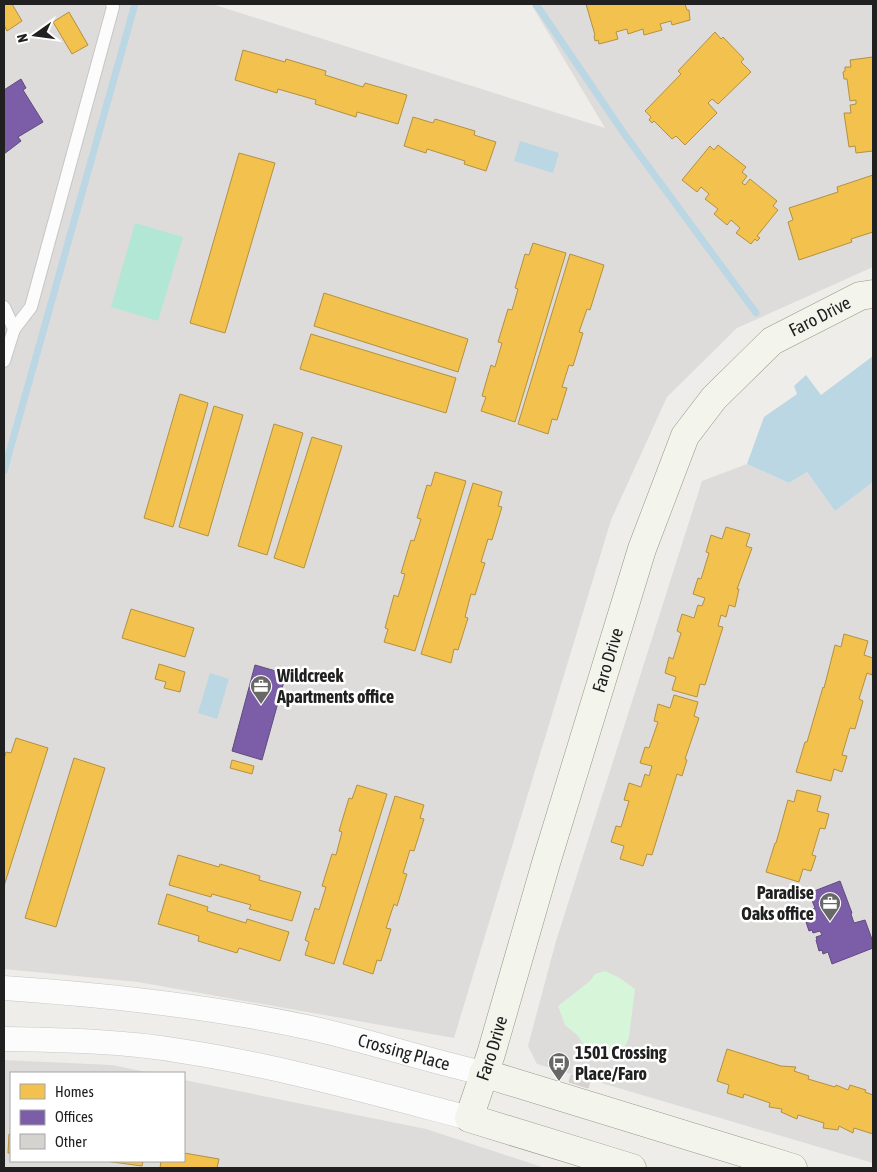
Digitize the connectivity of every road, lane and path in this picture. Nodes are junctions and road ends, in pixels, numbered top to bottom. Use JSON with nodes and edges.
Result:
{"nodes":[{"id":1,"x":112,"y":4,"type":"edge"},
{"id":2,"x":873,"y":294,"type":"edge"},
{"id":3,"x":4,"y":307,"type":"edge"},
{"id":4,"x":14,"y":329,"type":"junction"},
{"id":5,"x":4,"y":361,"type":"edge"},
{"id":6,"x":4,"y":988,"type":"edge"},
{"id":7,"x":4,"y":1038,"type":"edge"},
{"id":8,"x":483,"y":1073,"type":"junction"},
{"id":9,"x":469,"y":1118,"type":"junction"},
{"id":10,"x":632,"y":1168,"type":"edge"},
{"id":11,"x":793,"y":1168,"type":"edge"}],
"edges":[{"from":1,"to":4,"type":"lane"},
{"from":2,"to":8,"type":"street","name":"Faro Drive"},
{"from":3,"to":4,"type":"lane"},
{"from":4,"to":5,"type":"lane"},
{"from":6,"to":8,"type":"street","name":"Crossing Place"},
{"from":7,"to":9,"type":"street"},
{"from":8,"to":9,"type":"street","name":"Faro Drive"},
{"from":8,"to":11,"type":"street","name":"Crossing Place"},
{"from":9,"to":10,"type":"street"}]}
